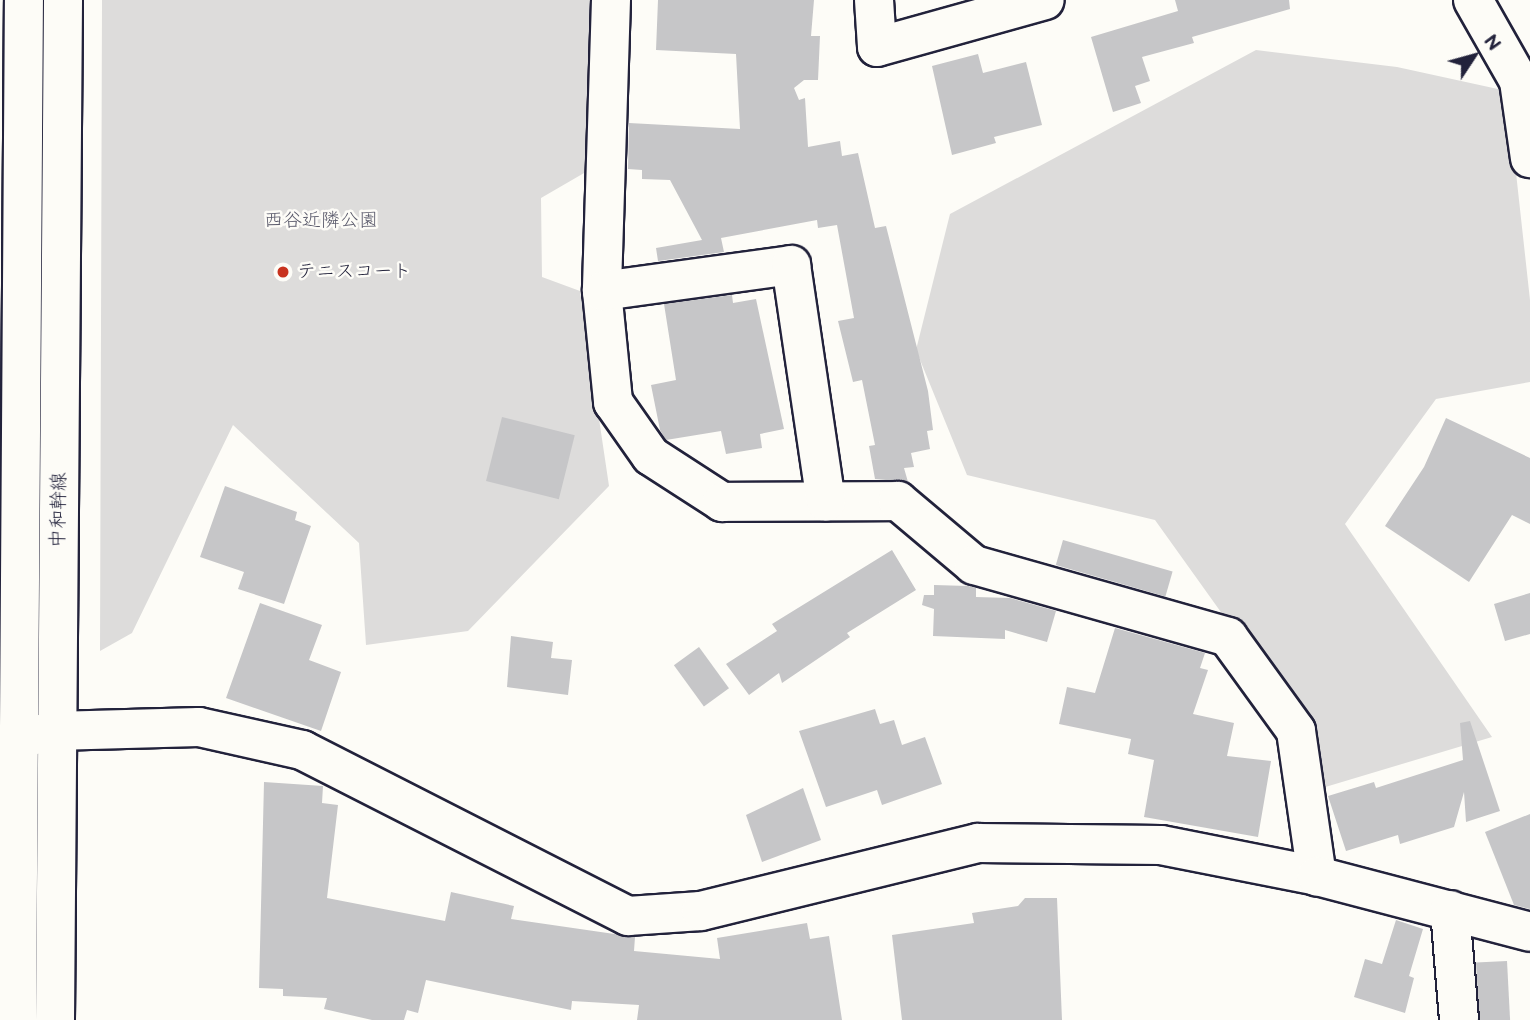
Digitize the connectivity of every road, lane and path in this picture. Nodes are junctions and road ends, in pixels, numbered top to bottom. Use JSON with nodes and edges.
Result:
{"nodes":[{"id":1,"x":24,"y":0,"type":"edge"},
{"id":2,"x":63,"y":0,"type":"edge"},
{"id":3,"x":611,"y":0,"type":"edge"},
{"id":4,"x":874,"y":0,"type":"edge"},
{"id":5,"x":1045,"y":0,"type":"edge"},
{"id":6,"x":1473,"y":0,"type":"edge"},
{"id":7,"x":1526,"y":101,"type":"edge"},
{"id":8,"x":1530,"y":158,"type":"edge"},
{"id":9,"x":602,"y":290,"type":"junction"},
{"id":10,"x":826,"y":501,"type":"junction"},
{"id":11,"x":54,"y":731,"type":"junction"},
{"id":12,"x":8,"y":741,"type":"edge"},
{"id":13,"x":1317,"y":876,"type":"junction"},
{"id":14,"x":1450,"y":910,"type":"junction"},
{"id":15,"x":1530,"y":932,"type":"edge"},
{"id":16,"x":17,"y":1020,"type":"edge"},
{"id":17,"x":55,"y":1020,"type":"edge"},
{"id":18,"x":1459,"y":1020,"type":"edge"}],
"edges":[{"from":1,"to":12,"type":"street","name":"中和幹線"},
{"from":2,"to":11,"type":"street","name":"中和幹線"},
{"from":3,"to":9,"type":"street"},
{"from":4,"to":5,"type":"street"},
{"from":6,"to":7,"type":"street"},
{"from":7,"to":8,"type":"street"},
{"from":9,"to":10,"type":"street"},
{"from":9,"to":10,"type":"street"},
{"from":10,"to":13,"type":"street"},
{"from":11,"to":12,"type":"street"},
{"from":11,"to":13,"type":"street"},
{"from":11,"to":17,"type":"street","name":"中和幹線"},
{"from":12,"to":16,"type":"street","name":"中和幹線"},
{"from":13,"to":14,"type":"street"},
{"from":14,"to":15,"type":"street"},
{"from":14,"to":18,"type":"street"}]}
